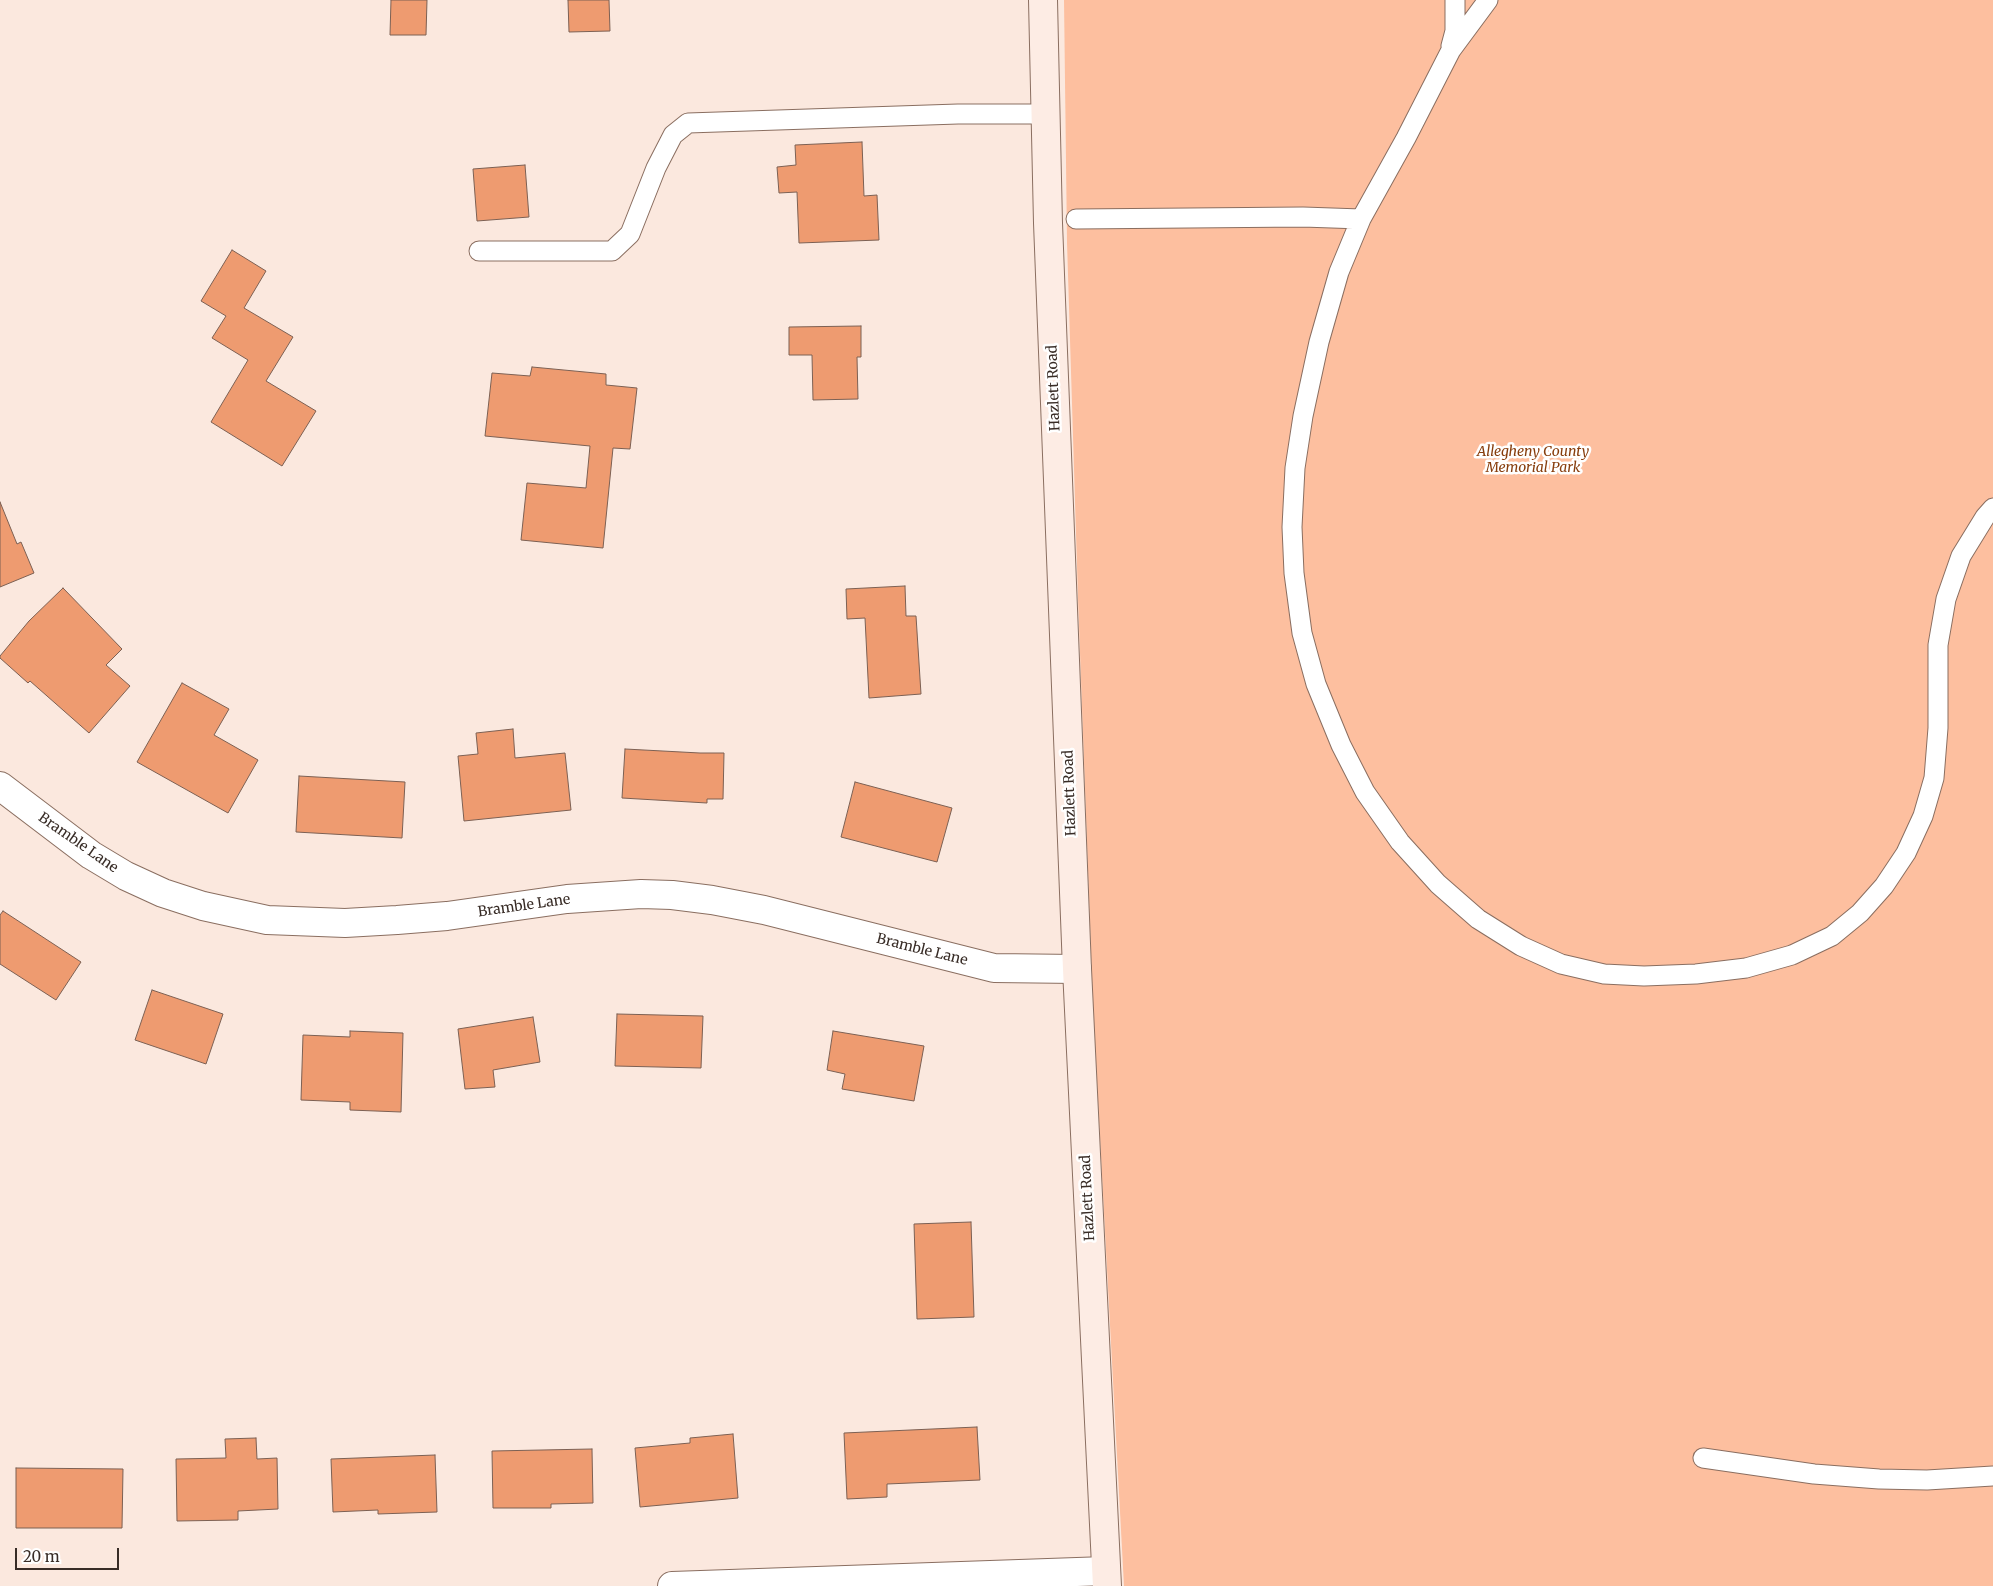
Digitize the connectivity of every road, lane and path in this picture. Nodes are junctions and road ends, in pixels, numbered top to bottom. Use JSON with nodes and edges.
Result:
{"nodes":[{"id":1,"x":1043,"y":0,"type":"edge"},
{"id":2,"x":1455,"y":0,"type":"edge"},
{"id":3,"x":1488,"y":0,"type":"edge"},
{"id":4,"x":1451,"y":50,"type":"junction"},
{"id":5,"x":1045,"y":114,"type":"junction"},
{"id":6,"x":1076,"y":219,"type":"dead end"},
{"id":7,"x":1361,"y":219,"type":"junction"},
{"id":8,"x":479,"y":251,"type":"dead end"},
{"id":9,"x":1993,"y":508,"type":"edge"},
{"id":10,"x":0,"y":786,"type":"edge"},
{"id":11,"x":1076,"y":969,"type":"junction"},
{"id":12,"x":1703,"y":1458,"type":"dead end"},
{"id":13,"x":1993,"y":1476,"type":"edge"},
{"id":14,"x":1106,"y":1578,"type":"edge"},
{"id":15,"x":672,"y":1586,"type":"edge"}],
"edges":[{"from":1,"to":5,"type":"street","name":"Hazlett Road"},
{"from":2,"to":4,"type":"lane"},
{"from":3,"to":4,"type":"lane"},
{"from":4,"to":7,"type":"lane"},
{"from":5,"to":8,"type":"lane"},
{"from":5,"to":11,"type":"street","name":"Hazlett Road"},
{"from":6,"to":7,"type":"lane"},
{"from":7,"to":9,"type":"lane"},
{"from":10,"to":11,"type":"street","name":"Bramble Lane"},
{"from":11,"to":14,"type":"street","name":"Hazlett Road"},
{"from":12,"to":13,"type":"lane"},
{"from":14,"to":15,"type":"street"}]}
